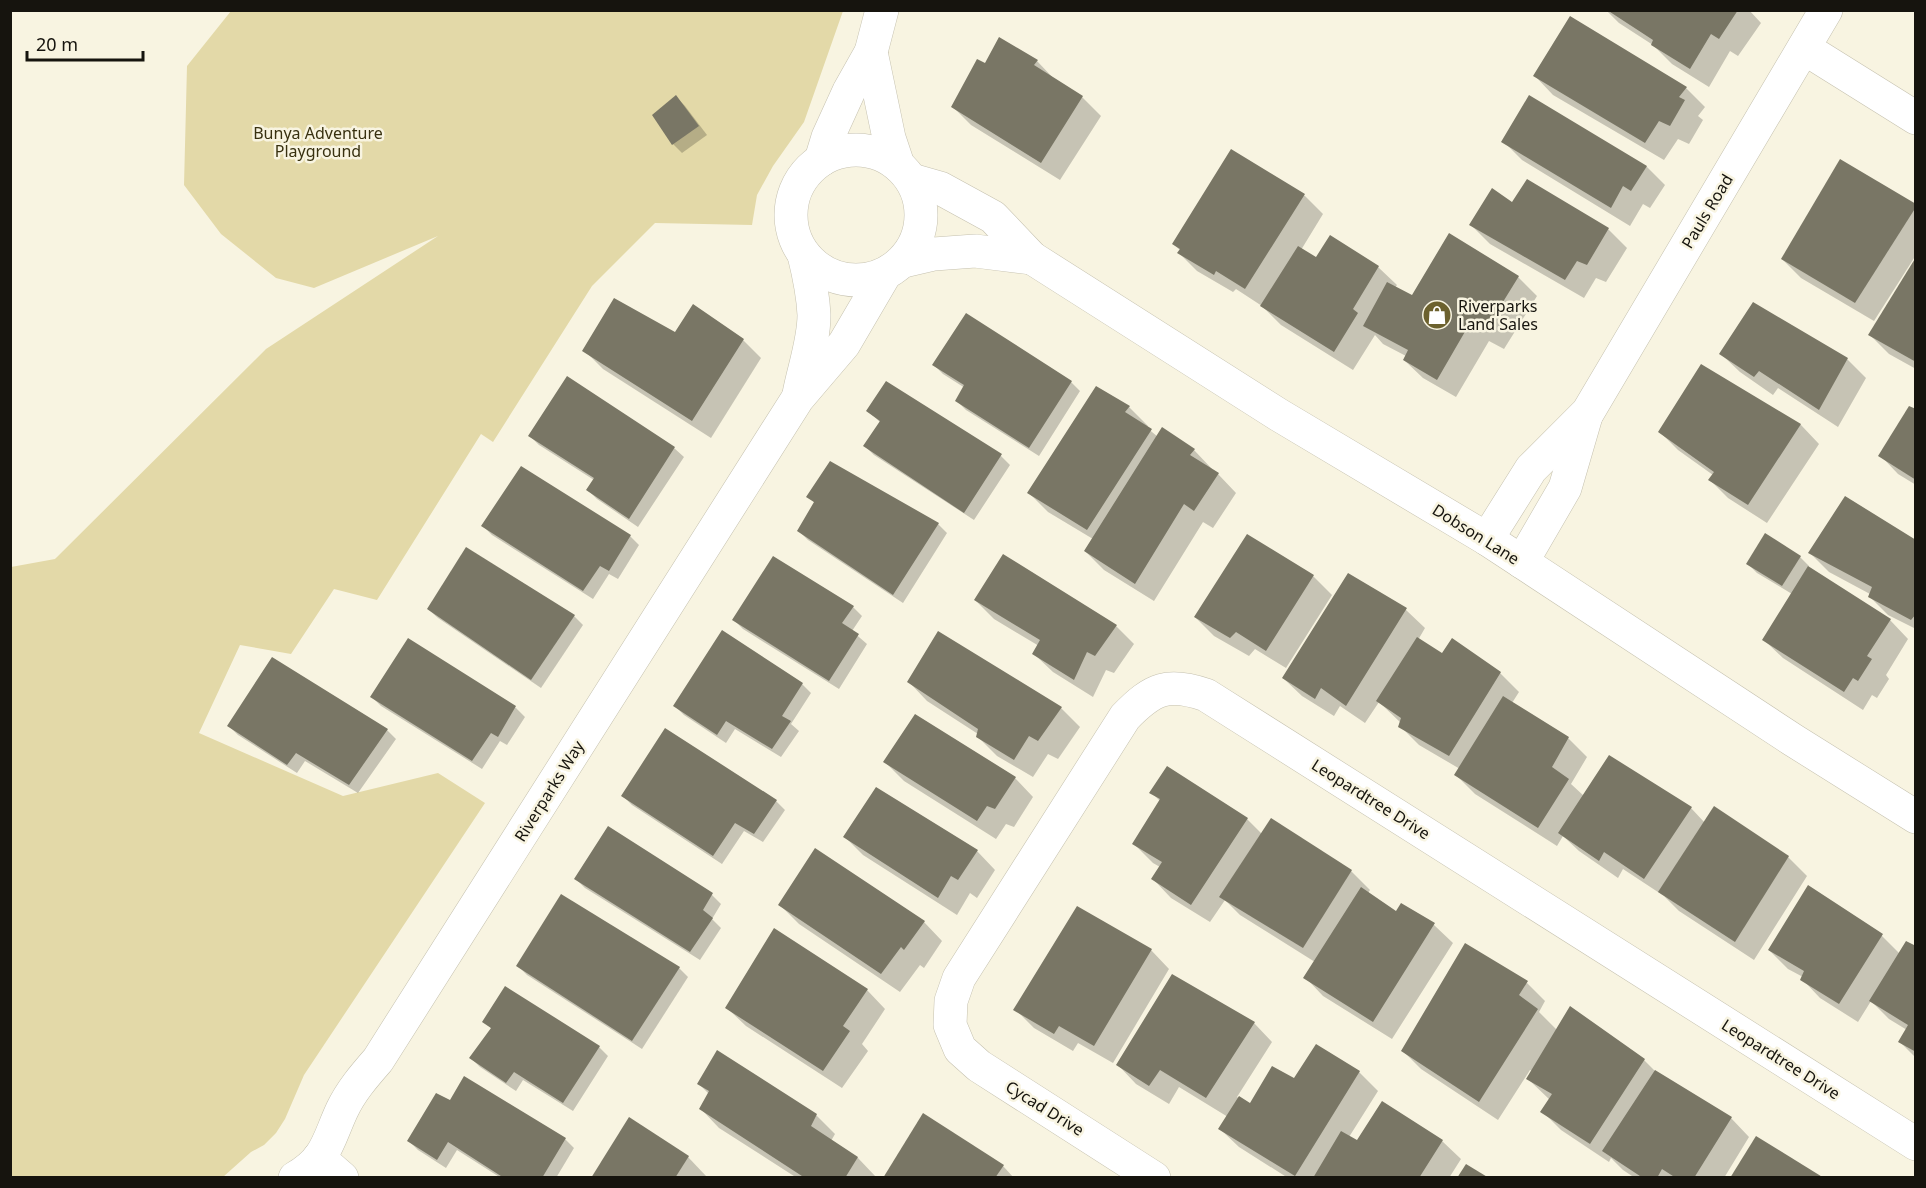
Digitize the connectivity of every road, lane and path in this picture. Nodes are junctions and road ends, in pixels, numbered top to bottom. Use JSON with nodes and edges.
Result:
{"nodes":[{"id":1,"x":882,"y":10,"type":"edge"},
{"id":2,"x":1826,"y":10,"type":"edge"},
{"id":3,"x":1804,"y":48,"type":"junction"},
{"id":4,"x":871,"y":52,"type":"junction"},
{"id":5,"x":1916,"y":118,"type":"edge"},
{"id":6,"x":821,"y":160,"type":"junction"},
{"id":7,"x":905,"y":172,"type":"junction"},
{"id":8,"x":804,"y":255,"type":"junction"},
{"id":9,"x":1032,"y":258,"type":"junction"},
{"id":10,"x":894,"y":268,"type":"junction"},
{"id":11,"x":798,"y":398,"type":"junction"},
{"id":12,"x":1588,"y":412,"type":"junction"},
{"id":13,"x":1487,"y":539,"type":"junction"},
{"id":14,"x":1522,"y":562,"type":"junction"},
{"id":15,"x":1916,"y":817,"type":"edge"},
{"id":16,"x":950,"y":1025,"type":"joint"},
{"id":17,"x":1916,"y":1144,"type":"edge"},
{"id":18,"x":318,"y":1171,"type":"edge"},
{"id":19,"x":1154,"y":1178,"type":"edge"}],
"edges":[{"from":1,"to":4,"type":"street"},
{"from":2,"to":3,"type":"street","name":"Pauls Road"},
{"from":3,"to":5,"type":"street"},
{"from":3,"to":12,"type":"street","name":"Pauls Road"},
{"from":4,"to":6,"type":"street"},
{"from":4,"to":7,"type":"street"},
{"from":6,"to":7,"type":"street"},
{"from":6,"to":8,"type":"street"},
{"from":7,"to":9,"type":"street","name":"Dobson Lane"},
{"from":7,"to":10,"type":"street"},
{"from":8,"to":10,"type":"street"},
{"from":8,"to":11,"type":"street","name":"Riverparks Way"},
{"from":9,"to":10,"type":"street","name":"Dobson Lane"},
{"from":9,"to":13,"type":"street","name":"Dobson Lane"},
{"from":10,"to":11,"type":"street","name":"Riverparks Way"},
{"from":11,"to":18,"type":"street","name":"Riverparks Way"},
{"from":12,"to":13,"type":"street","name":"Pauls Road"},
{"from":12,"to":14,"type":"street","name":"Pauls Road"},
{"from":13,"to":14,"type":"street","name":"Dobson Lane"},
{"from":14,"to":15,"type":"street","name":"Dobson Lane"},
{"from":16,"to":17,"type":"street","name":"Leopardtree Drive"},
{"from":16,"to":19,"type":"street","name":"Cycad Drive"}]}
